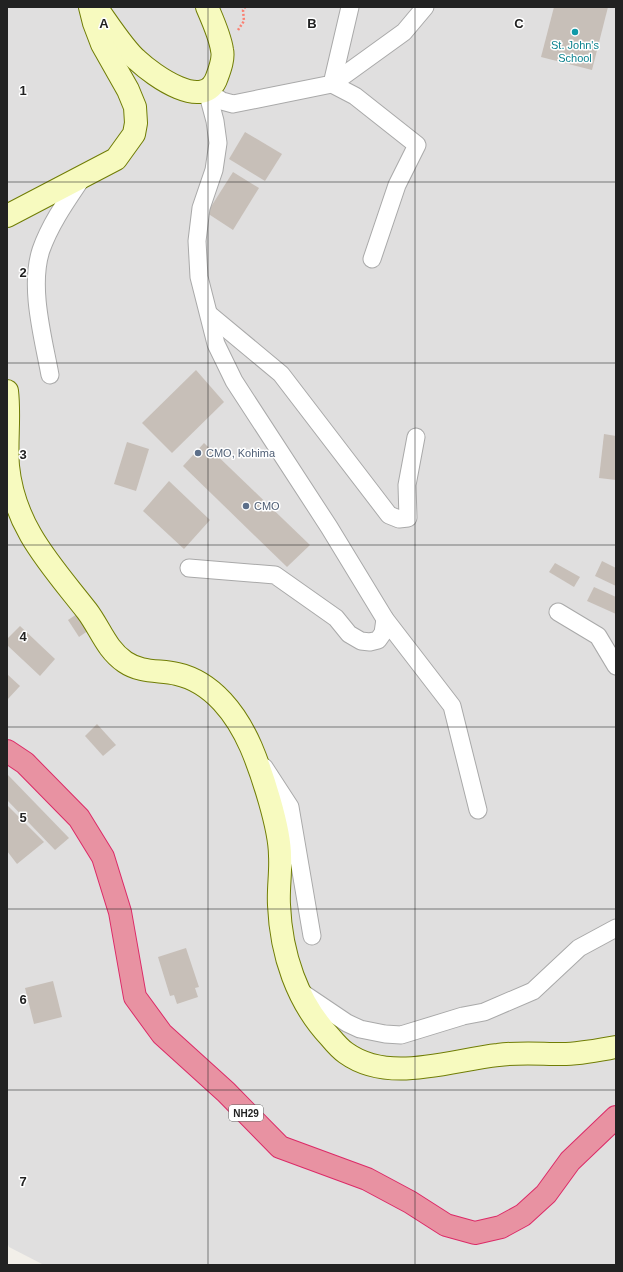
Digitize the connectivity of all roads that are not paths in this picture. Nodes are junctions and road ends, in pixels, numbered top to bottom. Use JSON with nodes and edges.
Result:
{"nodes":[{"id":1,"x":90,"y":7,"type":"edge"},
{"id":2,"x":96,"y":7,"type":"edge"},
{"id":3,"x":207,"y":7,"type":"edge"},
{"id":4,"x":350,"y":7,"type":"edge"},
{"id":5,"x":425,"y":7,"type":"edge"},
{"id":6,"x":332,"y":84,"type":"junction"},
{"id":7,"x":207,"y":91,"type":"junction"},
{"id":8,"x":84,"y":175,"type":"junction"},
{"id":9,"x":7,"y":216,"type":"edge"},
{"id":10,"x":372,"y":259,"type":"dead end"},
{"id":11,"x":210,"y":315,"type":"junction"},
{"id":12,"x":50,"y":374,"type":"dead end"},
{"id":13,"x":7,"y":391,"type":"edge"},
{"id":14,"x":416,"y":437,"type":"dead end"},
{"id":15,"x":189,"y":568,"type":"dead end"},
{"id":16,"x":558,"y":612,"type":"dead end"},
{"id":17,"x":385,"y":619,"type":"junction"},
{"id":18,"x":616,"y":666,"type":"edge"},
{"id":19,"x":251,"y":746,"type":"junction"},
{"id":20,"x":7,"y":751,"type":"edge"},
{"id":21,"x":478,"y":810,"type":"dead end"},
{"id":22,"x":616,"y":928,"type":"edge"},
{"id":23,"x":312,"y":936,"type":"dead end"},
{"id":24,"x":299,"y":992,"type":"junction"},
{"id":25,"x":616,"y":1047,"type":"edge"},
{"id":26,"x":616,"y":1117,"type":"edge"}],
"edges":[{"from":1,"to":8,"type":"street"},
{"from":2,"to":7,"type":"street"},
{"from":3,"to":7,"type":"street"},
{"from":4,"to":6,"type":"street"},
{"from":5,"to":6,"type":"street"},
{"from":6,"to":7,"type":"street"},
{"from":6,"to":10,"type":"street"},
{"from":7,"to":11,"type":"street"},
{"from":8,"to":9,"type":"street"},
{"from":8,"to":12,"type":"street"},
{"from":11,"to":14,"type":"street"},
{"from":11,"to":17,"type":"street"},
{"from":13,"to":19,"type":"street"},
{"from":15,"to":17,"type":"street"},
{"from":16,"to":18,"type":"street"},
{"from":17,"to":21,"type":"street"},
{"from":19,"to":23,"type":"street"},
{"from":19,"to":24,"type":"street"},
{"from":20,"to":26,"type":"highway","number":"NH29"},
{"from":22,"to":24,"type":"street"},
{"from":24,"to":25,"type":"street"}]}
